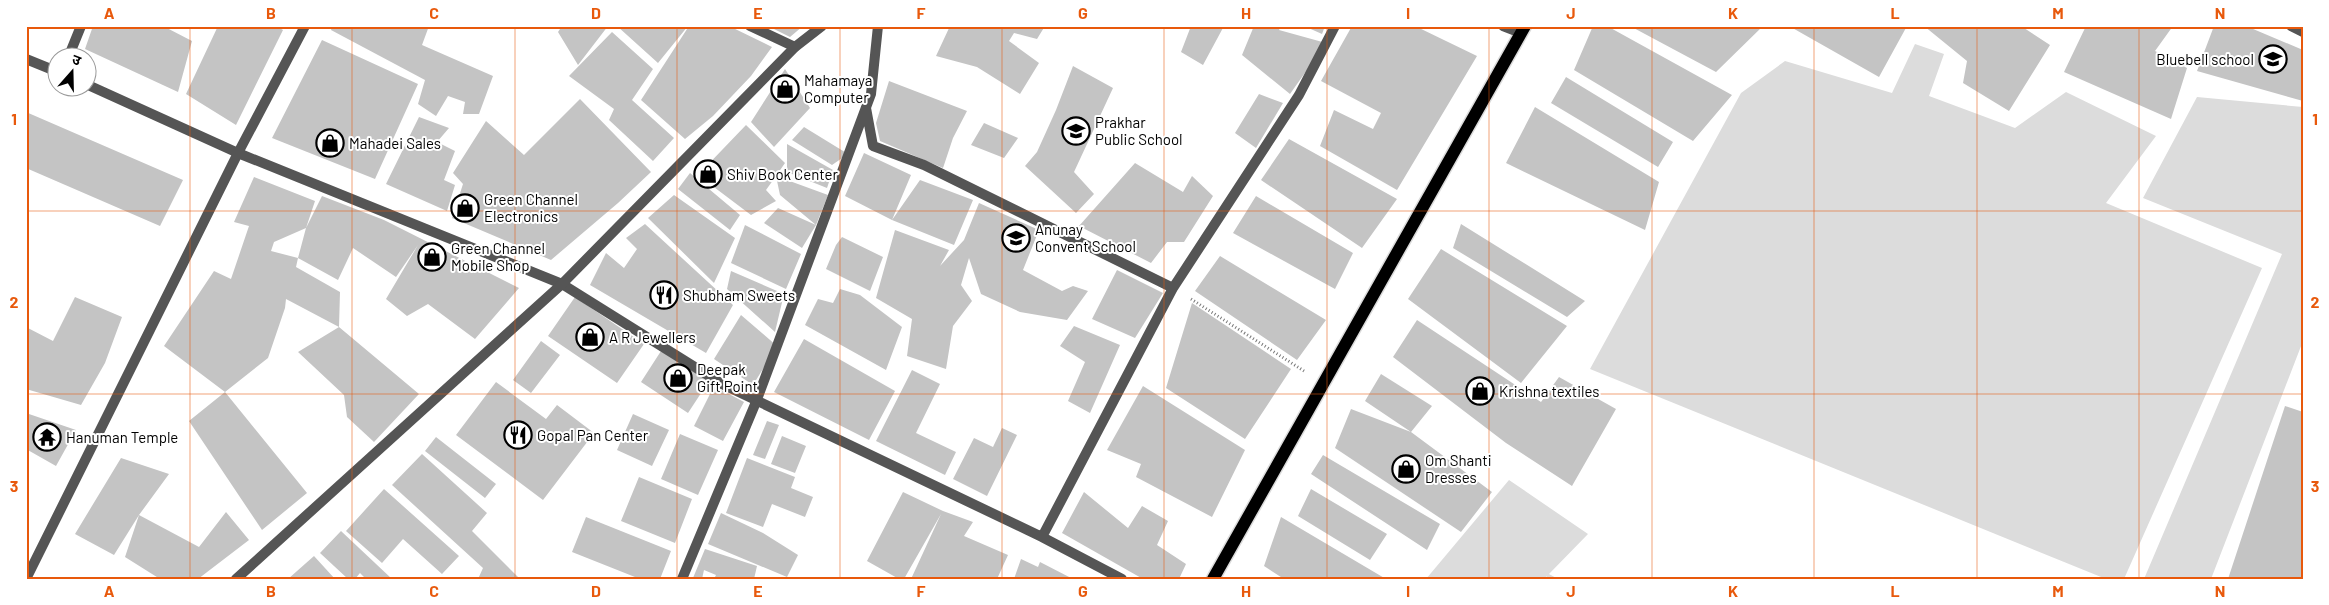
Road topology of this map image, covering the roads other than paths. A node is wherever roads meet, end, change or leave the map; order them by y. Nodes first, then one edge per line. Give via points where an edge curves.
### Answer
1 (81, 26) edge
2 (305, 26) edge
3 (750, 26) edge
4 (822, 26) edge
5 (878, 26) edge
6 (1335, 26) edge
7 (1502, 26) edge
8 (2291, 26) edge
9 (1523, 30) edge
10 (2303, 32) edge
11 (796, 47) junction
12 (72, 48) edge
13 (26, 59) edge
14 (48, 68) edge
15 (98, 90) edge
16 (866, 108) junction
17 (238, 153) junction
18 (562, 284) junction
19 (1174, 288) junction
20 (756, 402) junction
21 (1042, 537) junction
22 (26, 579) edge
23 (236, 579) edge
24 (682, 579) edge
25 (1122, 579) edge
26 (1212, 579) edge

1 - 12 street
2 - 17 street
3 - 11 street
4 - 11 street
5 - 16 street via 871,94
6 - 19 street via 1299,95
7 - 9 street
8 - 10 street
9 - 26 main road
11 - 18 street
13 - 14 street
15 - 17 street
16 - 19 street via 873,146 924,165
16 - 20 street
17 - 18 street
17 - 22 street
18 - 20 street
18 - 23 street
19 - 21 street
20 - 21 street
20 - 24 street
21 - 25 street

